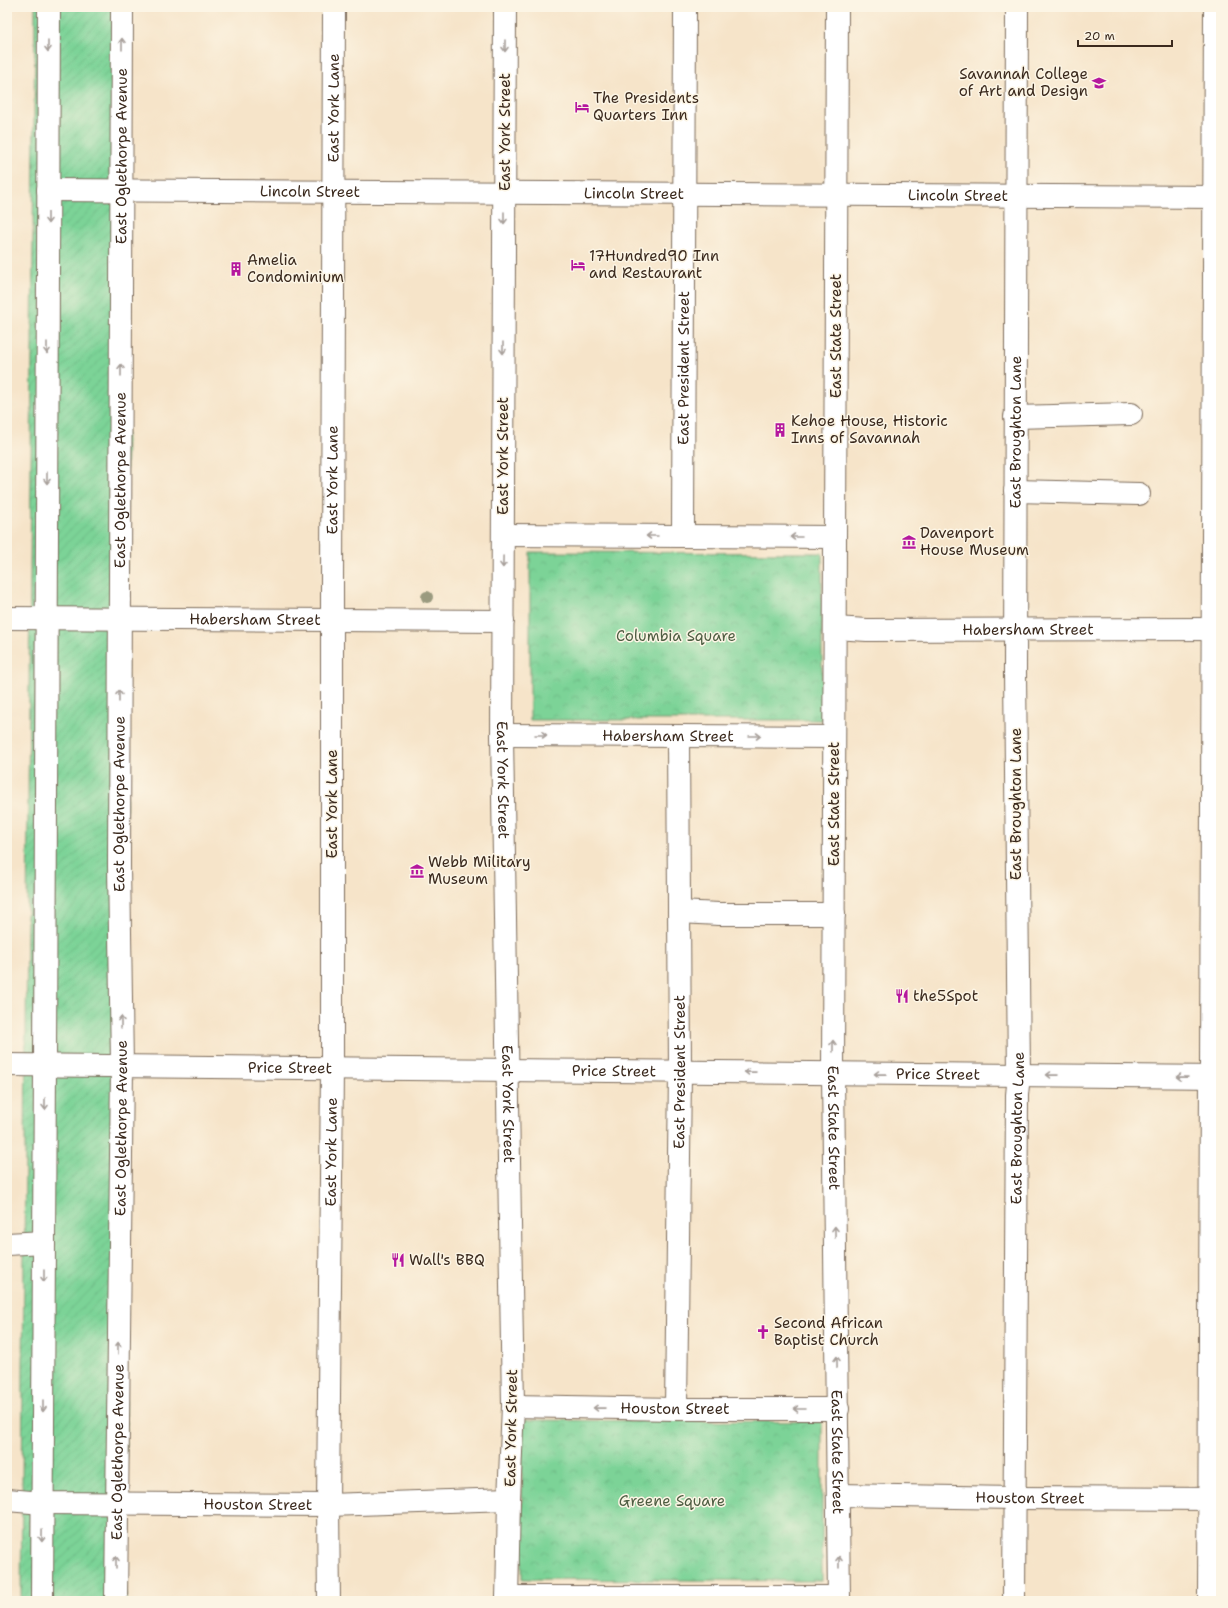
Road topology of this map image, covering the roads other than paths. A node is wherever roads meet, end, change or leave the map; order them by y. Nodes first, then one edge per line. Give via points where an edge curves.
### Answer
1 (48, 7) edge
2 (122, 7) edge
3 (334, 7) edge
4 (505, 7) edge
5 (685, 7) edge
6 (837, 7) edge
7 (1017, 7) edge
8 (1215, 7) edge
9 (121, 189) junction
10 (48, 190) junction
11 (333, 190) junction
12 (504, 192) junction
13 (685, 193) junction
14 (837, 194) junction
15 (1016, 195) junction
16 (1217, 196) edge
17 (1131, 414) dead end
18 (1015, 417) junction
19 (1015, 491) junction
20 (1139, 494) dead end
21 (503, 535) junction
22 (683, 536) junction
23 (835, 537) junction
24 (7, 618) edge
25 (46, 618) junction
26 (120, 619) junction
27 (332, 620) junction
28 (503, 621) junction
29 (835, 628) junction
30 (1217, 628) edge
31 (1016, 629) junction
32 (502, 735) junction
33 (678, 736) junction
34 (834, 737) junction
35 (679, 912) junction
36 (834, 914) junction
37 (7, 1065) edge
38 (45, 1065) junction
39 (122, 1066) junction
40 (332, 1068) junction
41 (508, 1070) junction
42 (680, 1072) junction
43 (833, 1073) junction
44 (1019, 1075) junction
45 (1216, 1077) edge
46 (44, 1242) junction
47 (7, 1244) edge
48 (513, 1406) junction
49 (676, 1409) junction
50 (838, 1409) junction
51 (839, 1495) junction
52 (1014, 1498) junction
53 (509, 1499) junction
54 (1215, 1499) edge
55 (7, 1500) edge
56 (43, 1503) junction
57 (116, 1503) junction
58 (328, 1505) junction
59 (507, 1599) edge
60 (675, 1599) edge
61 (839, 1599) edge
62 (42, 1601) edge
63 (116, 1601) edge
64 (329, 1601) edge
65 (1014, 1601) edge
66 (1209, 1601) edge

1 -> 10 street
9 -> 2 street, East Oglethorpe Avenue
3 - 11 street, East York Lane
4 -> 12 street, East York Street
5 - 13 street, East President Street
6 - 14 street, East State Street
7 - 15 street, East Broughton Lane
8 - 16 street
9 - 10 street, Lincoln Street
9 - 11 street, Lincoln Street
26 -> 9 street, East Oglethorpe Avenue
10 -> 25 street
11 - 12 street, Lincoln Street
11 - 27 street, East York Lane
12 - 13 street, Lincoln Street
12 -> 21 street, East York Street
13 - 14 street, Lincoln Street
13 - 22 street, East President Street
14 - 15 street, Lincoln Street
14 - 23 street, East State Street
15 - 16 street, Lincoln Street
15 - 18 street, East Broughton Lane
16 - 30 street
17 - 18 street
18 - 19 street, East Broughton Lane
19 - 20 street
19 - 31 street, East Broughton Lane
22 -> 21 street
21 -> 28 street, East York Street
23 -> 22 street
23 - 29 street, East State Street
24 - 25 street, Habersham Street
25 - 26 street, Habersham Street
25 - 38 street
26 - 27 street, Habersham Street
39 -> 26 street, East Oglethorpe Avenue via 119,866
27 - 28 street, Habersham Street
27 - 40 street, East York Lane
28 - 32 street, East York Street
29 - 31 street, Habersham Street
29 - 34 street, East State Street
30 - 31 street, Habersham Street
30 - 45 street
31 - 44 street, East Broughton Lane
32 -> 33 street, Habersham Street
32 - 41 street, East York Street
33 -> 34 street, Habersham Street
33 - 35 street, East President Street
34 - 36 street, East State Street
35 - 36 street
35 - 42 street, East President Street
43 -> 36 street, East State Street
37 - 38 street, Price Street
38 - 39 street, Price Street
38 -> 46 street
39 - 40 street, Price Street
57 -> 39 street, East Oglethorpe Avenue
40 - 41 street, Price Street
40 - 58 street, East York Lane
41 - 42 street, Price Street
41 - 48 street, East York Street
43 -> 42 street, Price Street
42 - 49 street, East President Street
44 -> 43 street, Price Street
50 -> 43 street, East State Street
45 -> 44 street, Price Street
44 - 52 street, East Broughton Lane
45 - 54 street
46 - 47 street
46 -> 56 street
49 -> 48 street, Houston Street
48 - 53 street, East York Street
50 -> 49 street, Houston Street
50 - 51 street, East State Street
51 - 52 street, Houston Street
61 -> 51 street, East State Street
52 - 54 street, Houston Street
52 - 65 street, East Broughton Lane
53 - 58 street, Houston Street
53 - 59 street, East York Street
54 - 66 street
55 - 56 street, Houston Street
56 - 57 street, Houston Street
56 -> 62 street
57 - 58 street, Houston Street
63 -> 57 street, East Oglethorpe Avenue
58 - 64 street, East York Lane
59 - 60 street
60 - 61 street

